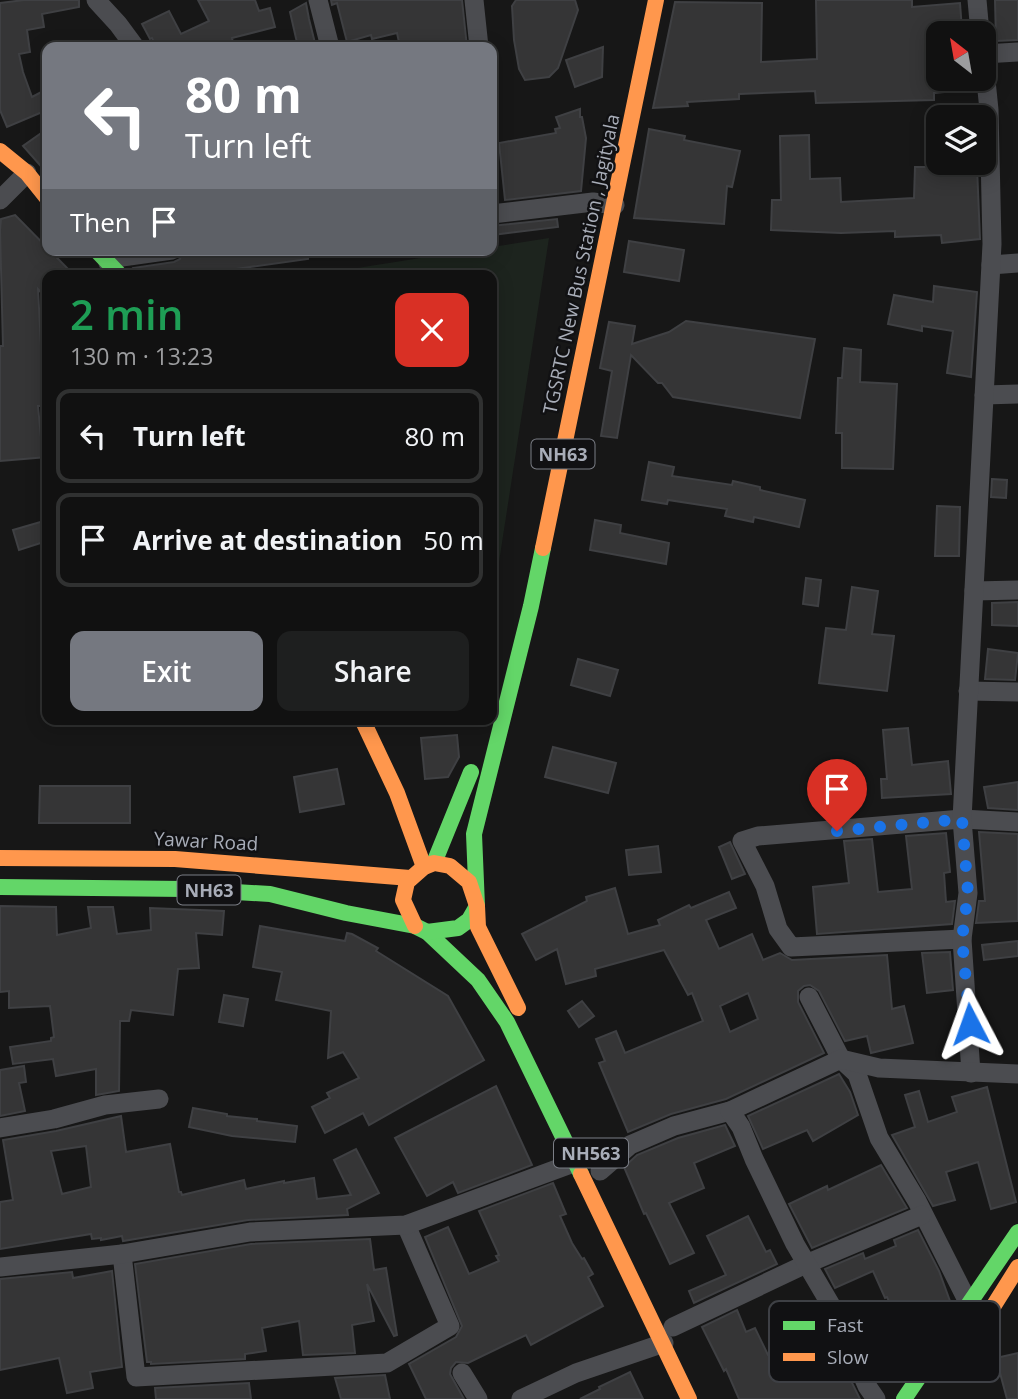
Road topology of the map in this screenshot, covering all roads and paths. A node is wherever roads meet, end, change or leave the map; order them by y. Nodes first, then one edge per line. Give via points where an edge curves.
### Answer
1 (96, 0) edge
2 (318, 0) edge
3 (474, 0) edge
4 (656, 0) edge
5 (977, 0) edge
6 (980, 21) edge
7 (131, 42) edge
8 (329, 42) edge
9 (478, 42) edge
10 (1018, 52) edge
11 (996, 53) edge
12 (987, 91) edge
13 (0, 151) edge
14 (27, 173) junction
15 (42, 192) edge
16 (0, 200) edge
17 (615, 205) junction
18 (497, 213) edge
19 (129, 256) edge
20 (108, 263) edge
21 (1018, 264) edge
22 (991, 265) junction
23 (1018, 394) edge
24 (984, 395) junction
25 (974, 590) junction
26 (1018, 590) edge
27 (968, 691) junction
28 (1018, 692) edge
29 (365, 725) edge
30 (477, 753) dead end
31 (962, 819) junction
32 (1018, 822) edge
33 (0, 858) edge
34 (429, 865) junction
35 (410, 878) junction
36 (0, 887) edge
37 (477, 906) junction
38 (421, 929) junction
39 (962, 939) junction
40 (809, 997) dead end
41 (528, 1028) dead end
42 (841, 1059) junction
43 (971, 1073) junction
44 (1018, 1074) edge
45 (159, 1099) dead end
46 (730, 1111) junction
47 (0, 1128) edge
48 (594, 1169) junction
49 (922, 1215) junction
50 (406, 1225) junction
51 (1018, 1232) edge
52 (121, 1254) junction
53 (806, 1264) junction
54 (1018, 1266) edge
55 (0, 1267) edge
56 (828, 1301) edge
57 (967, 1301) edge
58 (971, 1301) edge
59 (996, 1301) edge
60 (671, 1331) junction
61 (462, 1373) dead end
62 (865, 1382) edge
63 (916, 1382) edge
64 (478, 1399) edge
65 (521, 1399) edge
66 (689, 1399) edge
67 (876, 1399) edge
68 (904, 1399) edge

1 - 7 street
2 - 8 street
3 - 9 street
4 - 17 main road, TGSRTC New Bus Station , Jagityala / NH63
5 - 6 street
10 - 11 street
12 - 22 street
13 - 14 main road
14 - 15 main road
14 - 16 street
17 - 18 street via 593,202
17 - 37 main road, TGSRTC New Bus Station , Jagityala / NH63 via 531,606 474,834
19 - 20 street
21 - 22 street
22 - 24 street
23 - 24 street
24 - 25 street
25 - 26 street
25 - 27 street
27 - 28 street
27 - 31 street
29 - 34 main road
30 - 34 main road via 459,806
31 - 32 street
31 - 39 street via 968,893
31 - 39 street via 742,841 765,886 778,929 791,947
33 - 35 main road, Yawar Road / NH63 via 175,859
34 - 35 main road
34 - 37 main road via 450,866 462,874
35 - 38 main road, NH563 via 403,900
36 - 38 main road, NH63 via 270,894
37 - 38 main road, NH63 via 473,916 455,931
37 - 41 main road via 478,927
38 - 48 main road, NH563 via 478,980 496,1003
39 - 43 street
40 - 42 street
42 - 43 street via 878,1068
42 - 46 street
42 - 49 street via 857,1074 879,1138
43 - 44 street
45 - 47 street via 105,1105
46 - 48 street via 674,1126 630,1145
46 - 53 street
48 - 50 street
48 - 60 main road, NH563
49 - 53 street
49 - 57 street
50 - 52 street via 250,1232
50 - 52 street via 450,1326 387,1363 136,1377
51 - 58 main road
52 - 55 street
53 - 56 street
53 - 60 street
54 - 59 main road
60 - 65 street
60 - 66 main road, NH563
61 - 64 street
62 - 67 street
63 - 68 main road

